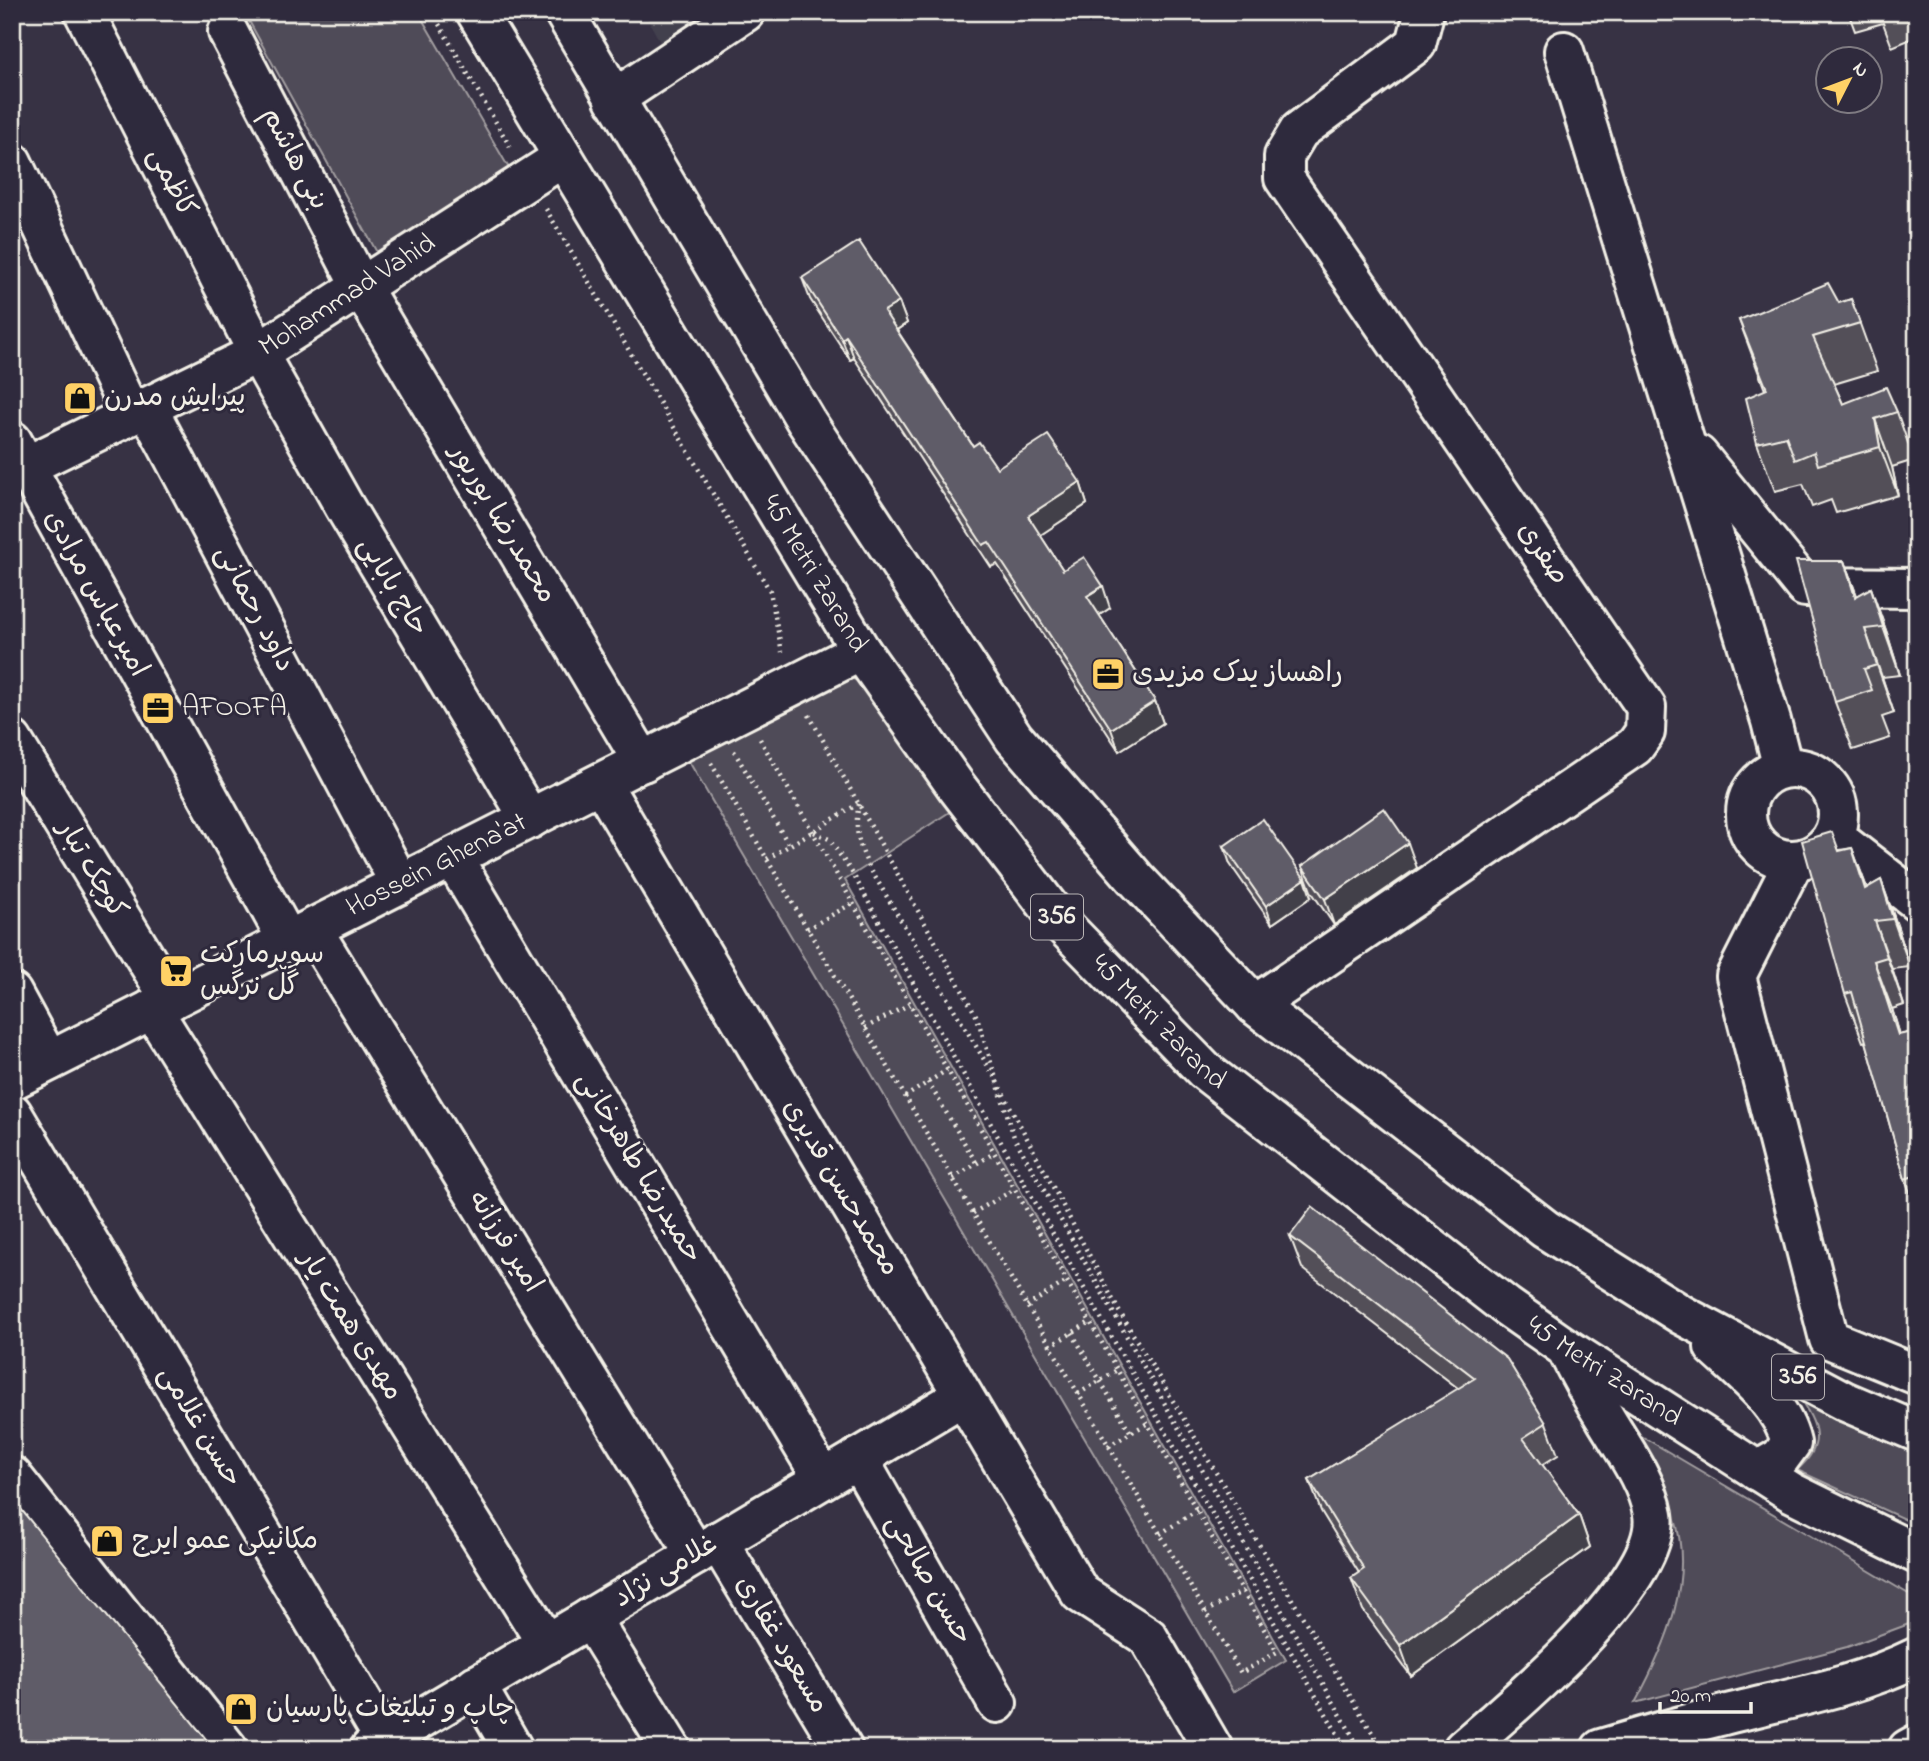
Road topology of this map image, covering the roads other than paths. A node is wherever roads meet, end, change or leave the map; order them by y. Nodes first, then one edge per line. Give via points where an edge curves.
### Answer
1 (84, 12) edge
2 (476, 12) edge
3 (564, 12) edge
4 (745, 12) edge
5 (1421, 12) edge
6 (228, 32) dead end
7 (1564, 51) dead end
8 (614, 99) junction
9 (562, 158) junction
10 (12, 162) edge
11 (361, 287) junction
12 (258, 353) junction
13 (139, 411) junction
14 (1686, 440) junction
15 (16, 461) edge
16 (1917, 588) edge
17 (861, 651) junction
18 (12, 740) edge
19 (643, 762) junction
20 (1783, 768) junction
21 (601, 783) junction
22 (530, 819) junction
23 (1833, 836) junction
24 (453, 858) junction
25 (1794, 861) junction
26 (400, 884) junction
27 (1917, 901) edge
28 (300, 935) junction
29 (12, 993) edge
30 (161, 1005) junction
31 (1255, 1005) junction
32 (49, 1061) junction
33 (12, 1080) edge
34 (12, 1113) edge
35 (1682, 1315) junction
36 (1566, 1349) junction
37 (1917, 1375) edge
38 (963, 1396) junction
39 (1917, 1433) edge
40 (858, 1458) junction
41 (1758, 1471) junction
42 (12, 1476) edge
43 (823, 1479) junction
44 (707, 1548) junction
45 (1917, 1554) edge
46 (590, 1618) junction
47 (547, 1644) junction
48 (1917, 1657) edge
49 (476, 1685) junction
50 (997, 1703) dead end
51 (377, 1744) edge
52 (1917, 1744) edge
53 (228, 1749) edge
54 (513, 1749) edge
55 (671, 1749) edge
56 (843, 1749) edge
57 (1213, 1749) edge
58 (1463, 1749) edge
59 (1601, 1749) edge
60 (1909, 1749) edge

1 - 12 main road, کاظمی
2 - 9 main road, 45 Metri Zarand / 356
3 - 8 main road, 356
4 - 8 main road
5 - 31 main road, صفری via 1416,44 1299,131 1284,156 1284,178 1646,707 1645,732 1635,746
6 - 11 main road, بنی هاشم
7 - 14 main road
8 - 31 main road, 356 via 806,421 1014,738 1135,878
9 - 11 main road, Mohammad Vahid
9 - 17 main road, 45 Metri Zarand / 356
10 - 13 main road, داود رحمانی
11 - 12 main road, Mohammad Vahid
11 - 19 main road, محمدرضا بوربور
12 - 13 main road, Mohammad Vahid
12 - 22 main road, حاج بابایی
13 - 15 main road, Mohammad Vahid
13 - 26 main road, داود رحمانی
14 - 16 main road via 1805,587
14 - 20 main road
15 - 28 main road, امیرعباس مرادی
17 - 19 main road, Hossein Ghena'at
17 - 36 main road, 45 Metri Zarand / 356 via 956,786 1062,923 1204,1070
18 - 30 main road, کوچک تبار
19 - 21 main road, Hossein Ghena'at
20 - 23 main road via 1811,772 1832,791 1838,821
20 - 25 main road via 1758,782 1750,793 1746,825 1763,851
21 - 22 main road, Hossein Ghena'at
21 - 38 main road, محمدحسن قدیری
22 - 24 main road, Hossein Ghena'at
23 - 25 main road via 1810,858
23 - 27 main road
24 - 26 main road, Hossein Ghena'at
24 - 43 main road, حمیدرضا طاهرخانی
25 - 37 main road via 1736,976 1829,1339
26 - 28 main road, Hossein Ghena'at
28 - 30 main road, Hossein Ghena'at
28 - 44 main road, امیر فرزانه
29 - 32 main road
30 - 32 main road, Hossein Ghena'at
30 - 47 main road, مهدی همت یار
31 - 35 main road, 356 via 1545,1229
32 - 33 main road, Hossein Ghena'at
34 - 51 main road, حسن غلامی
35 - 39 main road, 356 via 1844,1401
35 - 41 main road via 1763,1394 1787,1425 1791,1443 1780,1458
36 - 41 main road, 45 Metri Zarand / 356
36 - 58 main road via 1642,1483 1653,1516 1644,1557 1621,1595 1589,1633
38 - 40 main road, غلامی نژاد
38 - 57 main road, محمدحسن قدیری via 1080,1593 1148,1637
40 - 43 main road, غلامی نژاد
40 - 50 main road, حسن صالحی
41 - 45 main road, 45 Metri Zarand / 356
42 - 53 main road
43 - 44 main road, غلامی نژاد
44 - 46 main road, غلامی نژاد
44 - 56 main road, مسعود غفاری
46 - 47 main road, غلامی نژاد
46 - 55 main road
47 - 49 main road, غلامی نژاد
48 - 59 main road via 1885,1673 1811,1696
49 - 51 main road, غلامی نژاد
49 - 54 main road
52 - 60 main road

